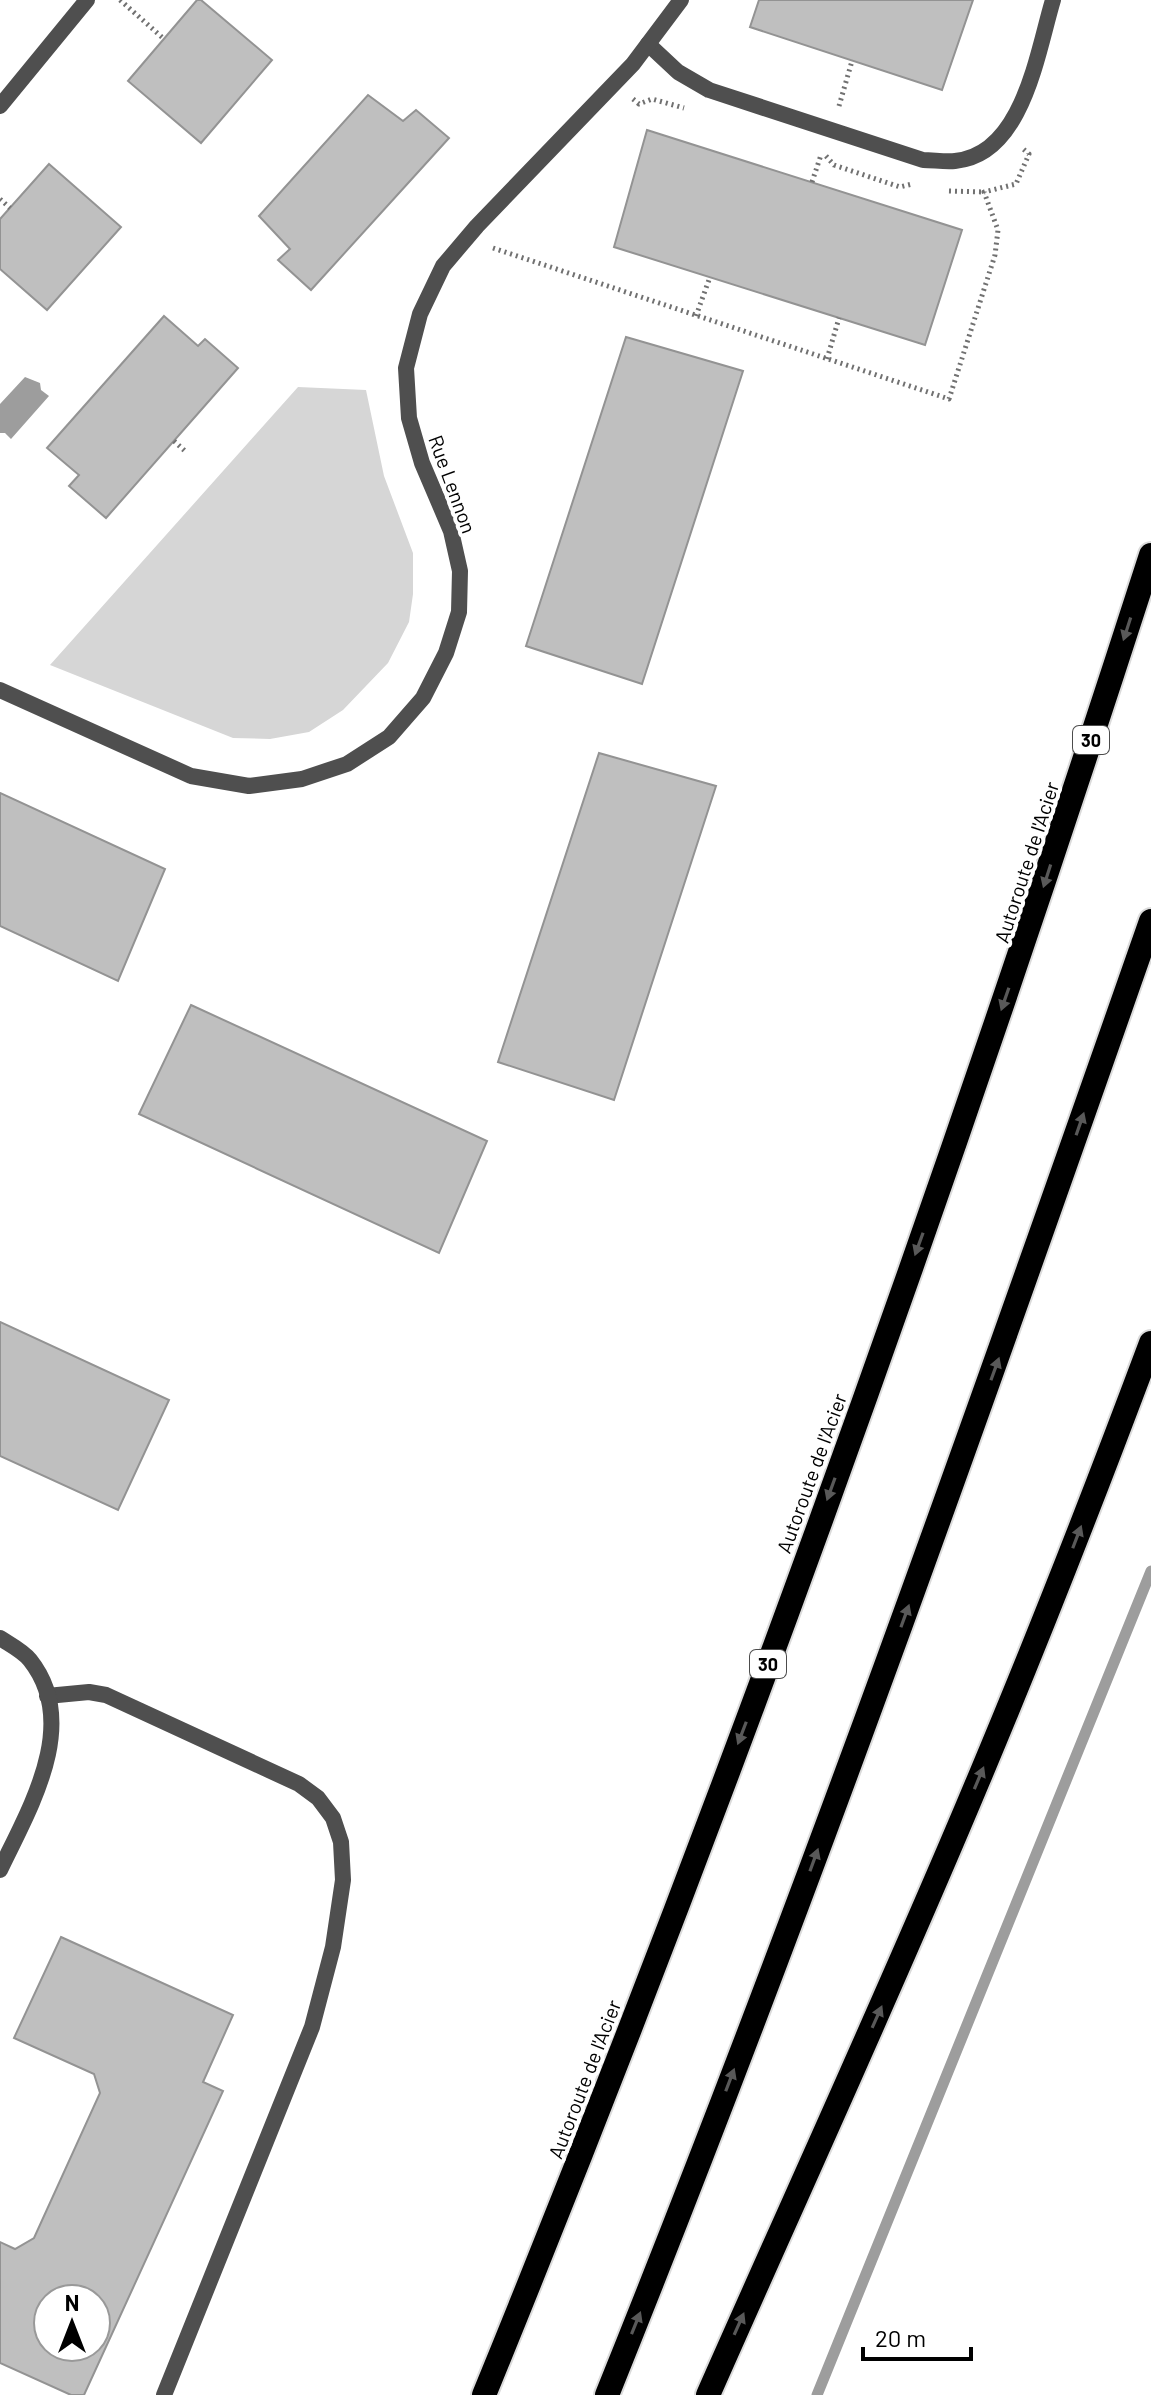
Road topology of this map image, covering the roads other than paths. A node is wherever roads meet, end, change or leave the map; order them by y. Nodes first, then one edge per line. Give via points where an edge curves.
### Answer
1 (87, 0) edge
2 (681, 0) edge
3 (1053, 0) edge
4 (648, 44) junction
5 (0, 106) edge
6 (1151, 555) edge
7 (0, 690) edge
8 (1151, 921) edge
9 (1151, 1343) edge
10 (0, 1638) edge
11 (47, 1696) junction
12 (0, 1870) edge
13 (164, 2395) edge
14 (484, 2395) edge
15 (607, 2395) edge
16 (708, 2395) edge

1 - 5 street
2 - 4 street, Rue Lennon
3 - 4 street via 1020,106 1004,135 981,153 956,161 923,160 709,90 678,72
4 - 7 street, Rue Lennon via 443,266 420,314 406,368 409,418 451,531 460,571 459,612 423,698 389,737 347,764 302,779 249,786 191,776
6 -> 14 highway, Autoroute de l'Acier / 30 via 1026,940 802,1569 694,1861
15 -> 8 highway via 931,1545
16 -> 9 highway via 978,1781
10 - 11 street via 29,1659
11 - 12 street via 46,1769
11 - 13 street via 106,1695 299,1784 333,1818 341,1842 343,1880 333,1947 312,2027

